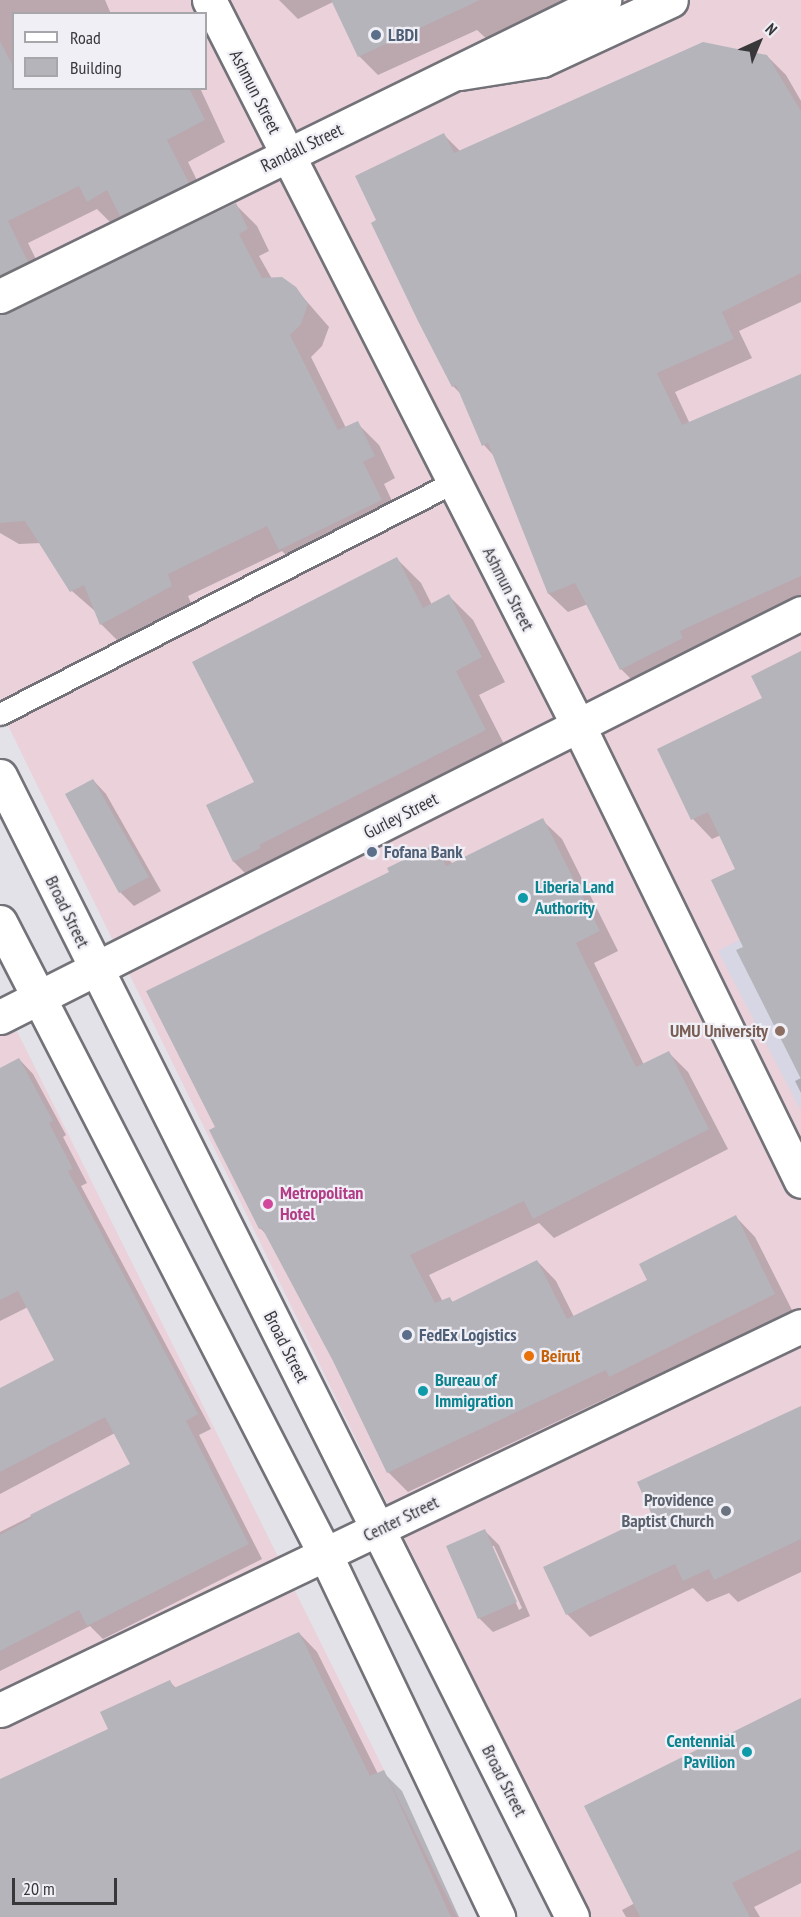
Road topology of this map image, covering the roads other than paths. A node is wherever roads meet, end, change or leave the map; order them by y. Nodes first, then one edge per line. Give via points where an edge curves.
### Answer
1 (209, 0) edge
2 (604, 0) edge
3 (671, 0) edge
4 (458, 73) junction
5 (287, 156) junction
6 (0, 296) edge
7 (454, 482) junction
8 (801, 613) edge
9 (0, 714) edge
10 (579, 727) junction
11 (0, 776) edge
12 (0, 922) edge
13 (96, 970) junction
14 (38, 998) junction
15 (0, 1017) edge
16 (801, 1181) edge
17 (801, 1326) edge
18 (378, 1529) junction
19 (326, 1556) junction
20 (0, 1710) edge
21 (498, 1917) edge
22 (572, 1917) edge

1 - 5 street, Ashmun Street
2 - 4 street, Randall Street
3 - 4 street via 542,60
4 - 5 street, Randall Street
5 - 6 street, Randall Street
5 - 7 street, Ashmun Street
7 - 9 lane
7 - 10 street, Ashmun Street
8 - 10 street, Gurley Street
10 - 13 street, Gurley Street
10 - 16 street, Ashmun Street
11 - 13 street, Broad Street
12 - 14 street
13 - 14 street, Gurley Street
13 - 18 street, Broad Street
14 - 15 street, Gurley Street
14 - 19 street
17 - 18 street, Center Street
18 - 19 street, Center Street
18 - 22 street, Broad Street
19 - 20 street, Center Street
19 - 21 street

